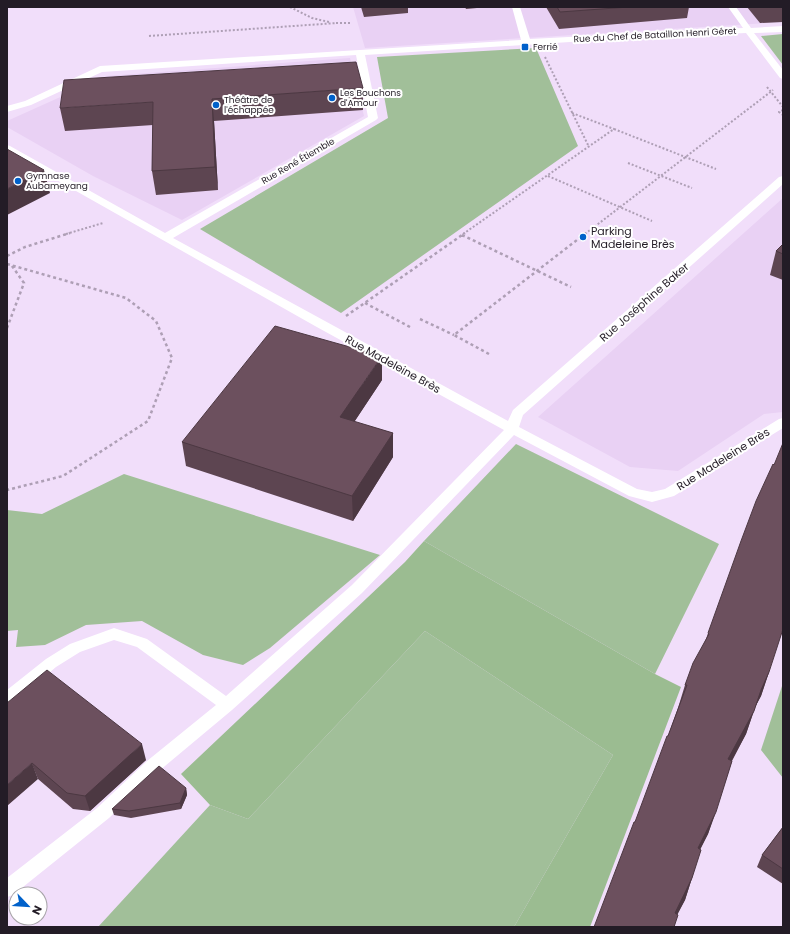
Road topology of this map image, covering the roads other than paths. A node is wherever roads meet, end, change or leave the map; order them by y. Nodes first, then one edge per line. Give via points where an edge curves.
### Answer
1 (516, 7) edge
2 (732, 7) edge
3 (783, 29) edge
4 (748, 31) junction
5 (526, 42) junction
6 (360, 52) junction
7 (783, 76) edge
8 (7, 109) edge
9 (7, 148) edge
10 (783, 179) edge
11 (165, 238) junction
12 (783, 422) edge
13 (512, 429) junction
14 (7, 699) edge
15 (227, 705) junction
16 (7, 889) edge

1 - 5 lane
2 - 4 lane
3 - 4 lane, Rue du Chef de Bataillon Henri Géret
4 - 5 lane, Rue du Chef de Bataillon Henri Géret
4 - 7 lane
5 - 6 lane, Rue du Chef de Bataillon Henri Géret
6 - 8 lane, Rue du Chef de Bataillon Henri Géret via 100,69 28,103
6 - 11 lane, Rue René Étiemble via 373,118
9 - 11 lane, Rue Madeleine Brès
10 - 13 lane, Rue Joséphine Baker via 517,413
11 - 13 lane, Rue Madeleine Brès
12 - 13 lane, Rue Madeleine Brès via 689,482 668,493 652,497 634,493
13 - 15 lane via 357,589
14 - 15 lane via 51,663 75,648 114,634 142,643
15 - 16 lane via 153,766 102,813

